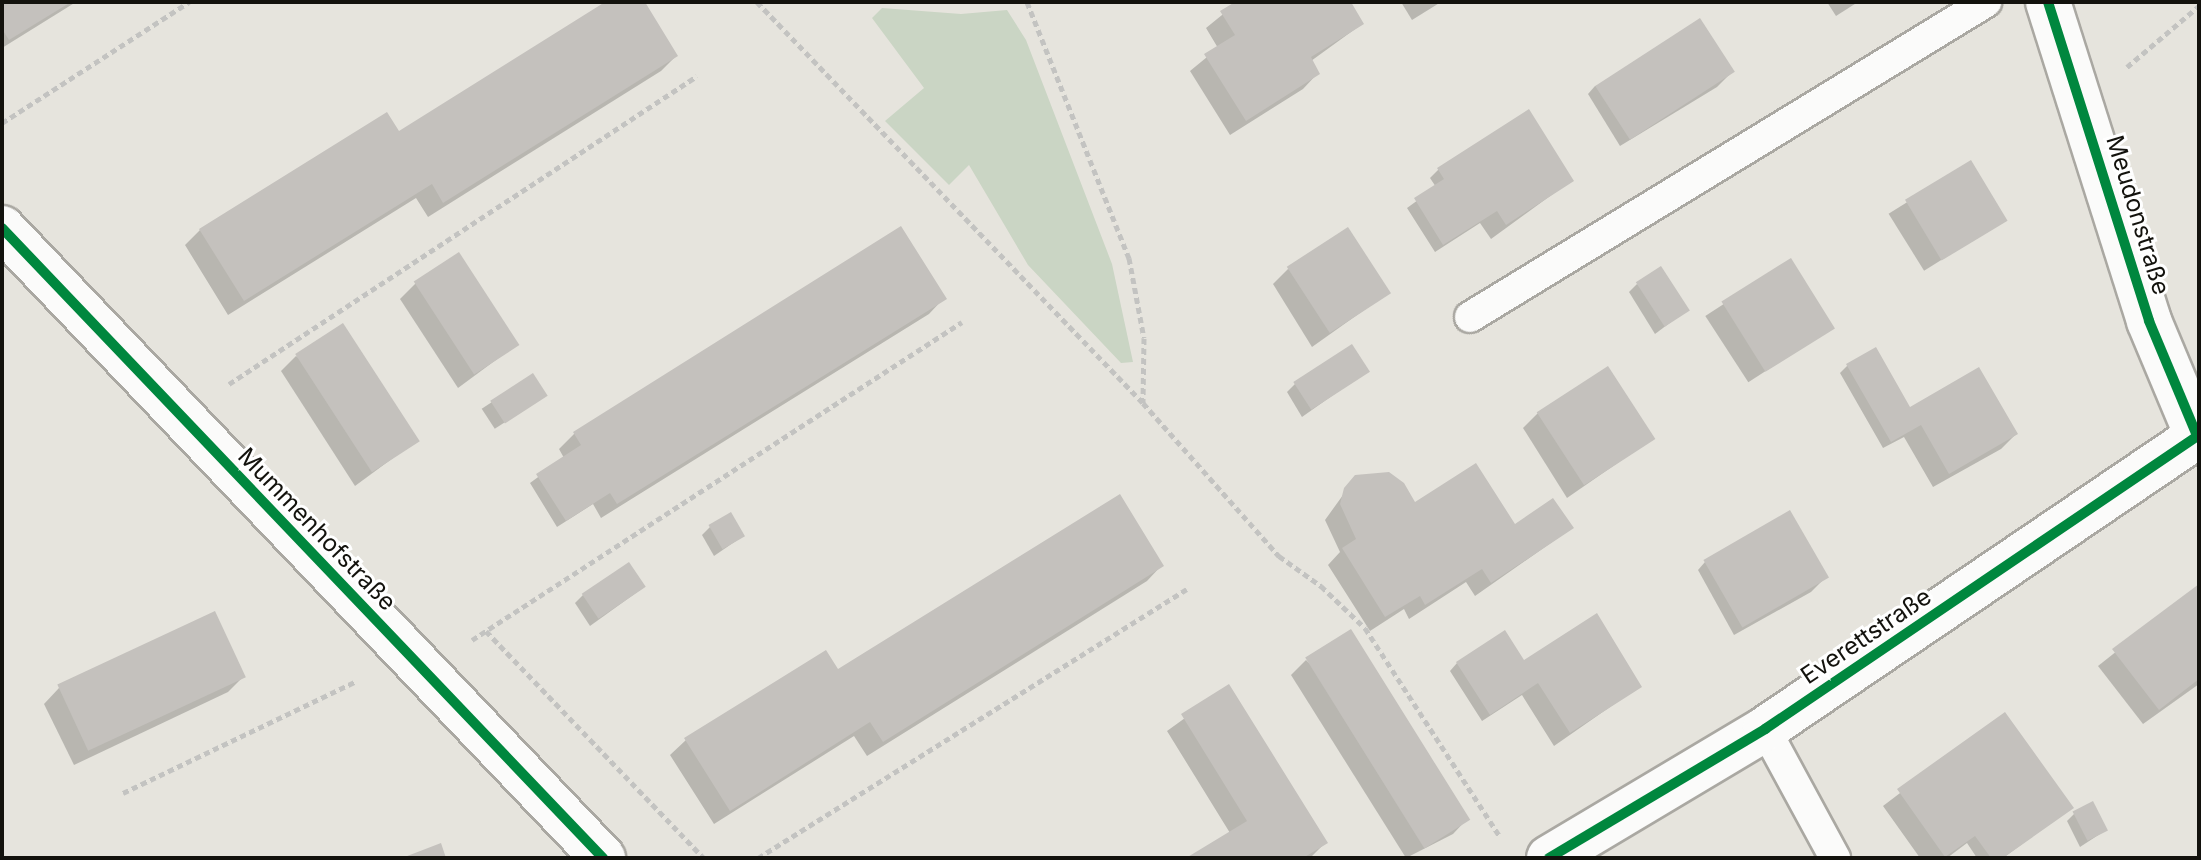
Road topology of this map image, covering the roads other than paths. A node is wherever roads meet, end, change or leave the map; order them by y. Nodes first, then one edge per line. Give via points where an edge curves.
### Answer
1 (1986, 2) edge
2 (2048, 2) edge
3 (2, 228) edge
4 (1470, 317) dead end
5 (2198, 436) edge
6 (1765, 729) junction
7 (603, 858) edge
8 (1549, 858) edge
9 (1835, 858) edge

1 - 4 lane
2 - 5 street, Meudonstraße via 2149,321
3 - 7 street, Mummenhofstraße
5 - 6 street, Everettstraße
6 - 8 street, Everettstraße
6 - 9 lane

